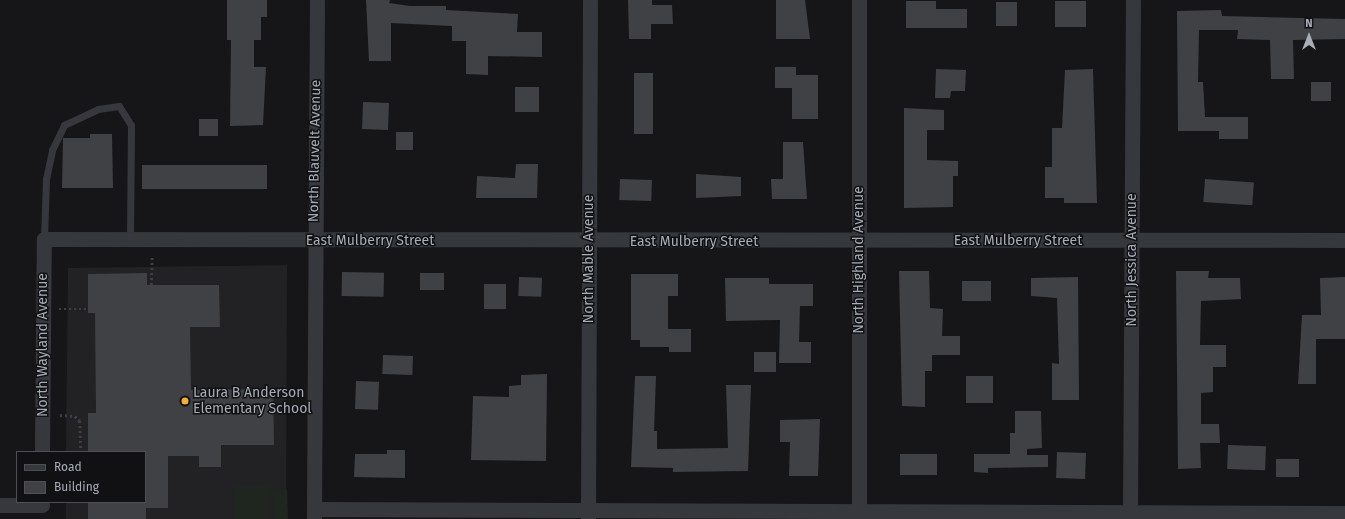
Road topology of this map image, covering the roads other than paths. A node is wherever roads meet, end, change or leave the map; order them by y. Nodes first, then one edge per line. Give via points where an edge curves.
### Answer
1 (317, 0) edge
2 (590, 0) edge
3 (859, 0) edge
4 (1133, 0) edge
5 (44, 239) junction
6 (130, 240) junction
7 (1133, 240) junction
8 (1345, 240) edge
9 (314, 241) junction
10 (588, 242) junction
11 (861, 242) junction
12 (42, 451) edge
13 (0, 505) edge
14 (42, 509) edge
15 (1345, 513) edge
16 (314, 514) edge
17 (588, 515) edge
18 (858, 515) edge
19 (1130, 516) edge

1 - 9 street, North Blauvelt Avenue
2 - 10 street, North Mable Avenue
3 - 11 street, North Highland Avenue
4 - 7 street, North Jessica Avenue
5 - 6 street, East Mulberry Street
5 - 6 lane via 46,179 52,150 64,125 98,109 119,106 131,126
5 - 12 street, North Wayland Avenue
6 - 9 street, East Mulberry Street
7 - 8 street, East Mulberry Street
7 - 11 street, East Mulberry Street
7 - 19 street, North Jessica Avenue
9 - 10 street, East Mulberry Street
9 - 16 street, North Blauvelt Avenue
10 - 11 street, East Mulberry Street
10 - 17 street, North Mable Avenue
11 - 18 street, North Highland Avenue
13 - 14 street
15 - 19 street
16 - 17 street
17 - 18 street
18 - 19 street

